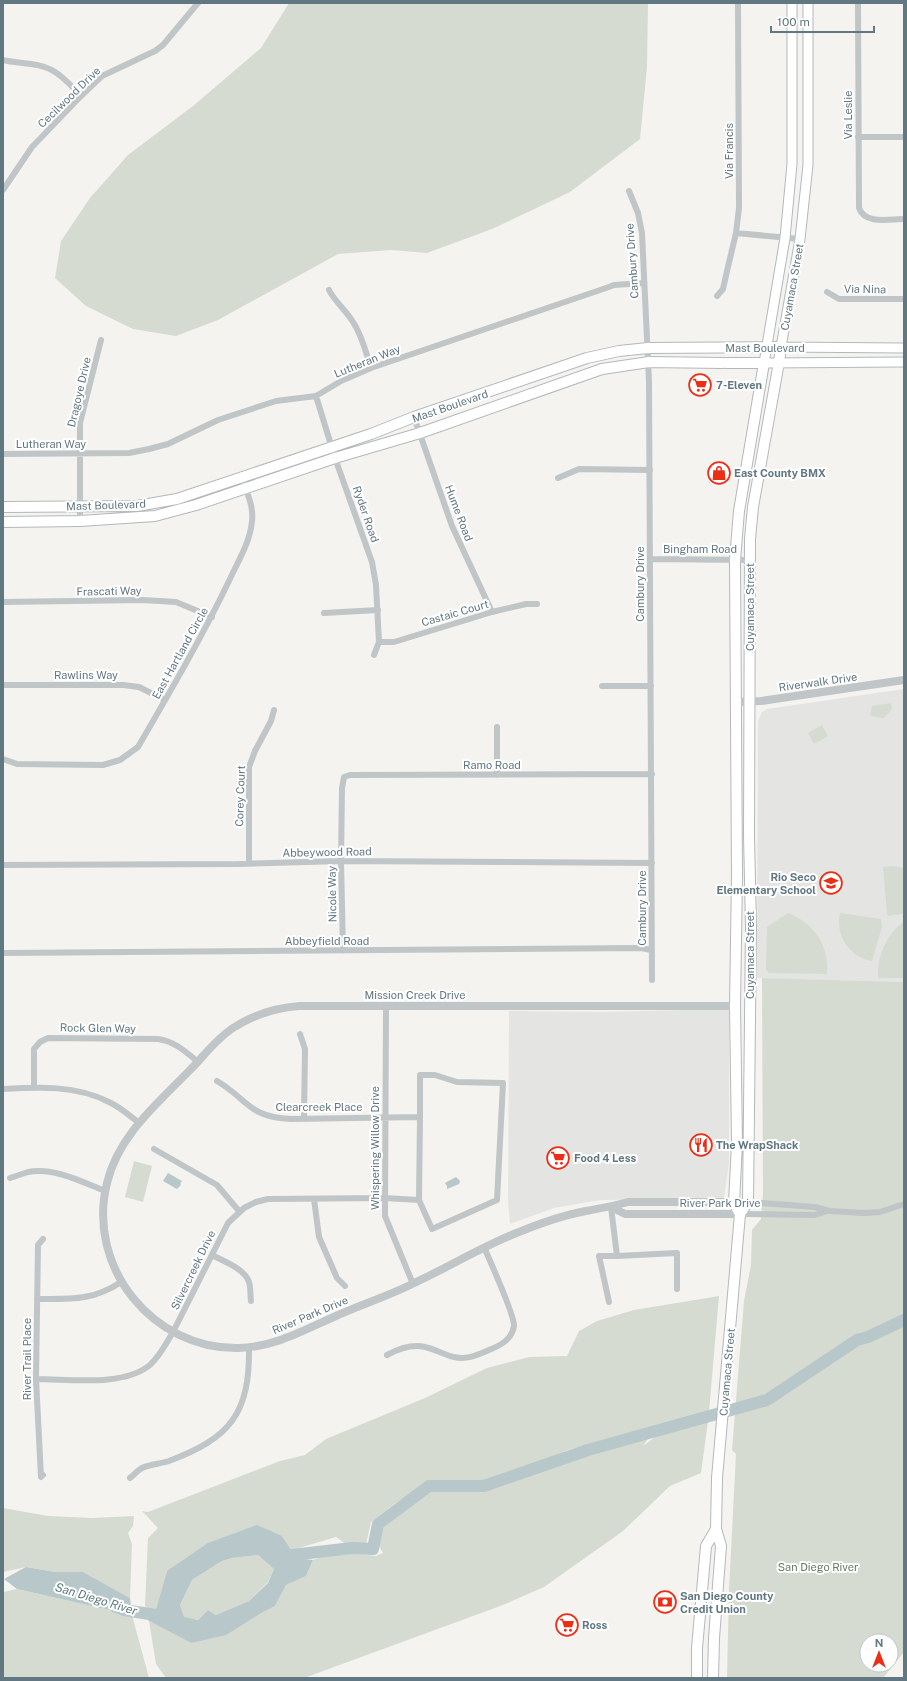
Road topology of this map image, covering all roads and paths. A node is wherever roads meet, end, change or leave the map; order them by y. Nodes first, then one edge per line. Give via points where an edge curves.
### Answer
1 (198, 3) edge
2 (738, 3) edge
3 (792, 3) edge
4 (808, 3) edge
5 (858, 3) edge
6 (3, 60) edge
7 (81, 96) junction
8 (858, 137) junction
9 (904, 137) edge
10 (3, 190) edge
11 (629, 191) dead end
12 (904, 219) edge
13 (736, 233) junction
14 (785, 238) junction
15 (800, 239) junction
16 (644, 283) junction
17 (329, 290) dead end
18 (826, 292) dead end
19 (717, 296) dead end
20 (904, 299) edge
21 (101, 340) dead end
22 (781, 347) junction
23 (648, 348) junction
24 (766, 348) junction
25 (904, 348) edge
26 (649, 362) junction
27 (780, 362) junction
28 (904, 362) edge
29 (764, 363) junction
30 (371, 368) junction
31 (316, 396) junction
32 (414, 417) junction
33 (420, 433) junction
34 (332, 448) junction
35 (3, 454) edge
36 (80, 454) junction
37 (335, 458) junction
38 (650, 470) junction
39 (242, 477) junction
40 (558, 478) dead end
41 (246, 489) junction
42 (79, 506) junction
43 (3, 507) edge
44 (80, 521) junction
45 (3, 522) edge
46 (650, 559) junction
47 (735, 560) junction
48 (749, 560) junction
49 (3, 602) edge
50 (537, 604) dead end
51 (378, 610) junction
52 (492, 612) junction
53 (324, 613) dead end
54 (212, 617) junction
55 (379, 642) junction
56 (374, 655) dead end
57 (904, 680) edge
58 (3, 685) edge
59 (602, 686) dead end
60 (651, 686) junction
61 (165, 700) junction
62 (735, 702) junction
63 (749, 702) junction
64 (274, 710) dead end
65 (497, 727) dead end
66 (3, 759) edge
67 (652, 774) junction
68 (497, 775) junction
69 (342, 788) joint
70 (341, 861) junction
71 (249, 863) junction
72 (652, 863) junction
73 (3, 865) edge
74 (736, 912) junction
75 (750, 912) junction
76 (651, 950) junction
77 (343, 951) junction
78 (3, 953) edge
79 (652, 980) dead end
80 (386, 1006) junction
81 (735, 1006) junction
82 (300, 1034) dead end
83 (198, 1062) junction
84 (217, 1081) dead end
85 (34, 1088) junction
86 (3, 1089) edge
87 (420, 1117) junction
88 (304, 1118) junction
89 (385, 1118) junction
90 (139, 1123) junction
91 (154, 1149) dead end
92 (10, 1178) dead end
93 (105, 1191) junction
94 (314, 1198) junction
95 (384, 1198) junction
96 (420, 1200) junction
97 (734, 1202) junction
98 (748, 1202) junction
99 (904, 1204) edge
100 (611, 1207) junction
101 (239, 1211) junction
102 (829, 1211) junction
103 (740, 1214) junction
104 (43, 1240) dead end
105 (484, 1247) junction
106 (212, 1255) junction
107 (617, 1256) junction
108 (121, 1282) junction
109 (413, 1284) junction
110 (345, 1286) dead end
111 (677, 1289) dead end
112 (37, 1299) junction
113 (251, 1301) dead end
114 (609, 1302) dead end
115 (173, 1332) junction
116 (249, 1347) junction
117 (387, 1355) dead end
118 (36, 1379) junction
119 (43, 1475) dead end
120 (130, 1478) dead end
121 (716, 1529) junction
122 (697, 1678) edge
123 (713, 1678) edge

1 - 7 street, Cecilwood Drive via 155,51 102,76
2 - 13 street, Via Francis via 739,208
3 - 14 main road, Cuyamaca Street via 792,164
4 - 15 main road, Cuyamaca Street via 808,165
5 - 8 street, Via Leslie
6 - 7 street via 50,69
7 - 10 street, Cecilwood Drive via 32,147
8 - 9 street
8 - 12 street, Via Leslie via 859,208 864,216 872,220
11 - 16 street, Cambury Drive via 638,213 642,233
13 - 14 street
13 - 19 street, Via Francis via 722,289
14 - 15 street
14 - 24 main road, Cuyamaca Street
15 - 22 main road, Cuyamaca Street
16 - 23 street, Cambury Drive
16 - 30 street, Lutheran Way via 614,285
17 - 30 street via 359,333
18 - 20 street, Via Nina via 840,299
21 - 36 street, Dragoye Drive via 80,423
22 - 24 main road, Mast Boulevard
22 - 25 main road, Mast Boulevard
22 - 27 main road, Cuyamaca Street
23 - 24 main road, Mast Boulevard
23 - 26 street, Cambury Drive
23 - 32 main road, Mast Boulevard via 587,358
24 - 29 main road, Cuyamaca Street
26 - 29 main road, Mast Boulevard
26 - 33 main road, Mast Boulevard via 602,369
26 - 38 street, Cambury Drive
27 - 28 main road, Mast Boulevard
27 - 29 main road, Mast Boulevard
27 - 48 main road, Cuyamaca Street via 754,507
29 - 47 main road, Cuyamaca Street via 739,511
30 - 31 street, Lutheran Way via 341,381
31 - 34 street, Ryder Road
31 - 36 street, Lutheran Way via 276,401 218,420 168,444 149,449 129,453
32 - 33 street, Hume Road
32 - 34 main road, Mast Boulevard
33 - 37 main road, Mast Boulevard
33 - 52 street, Hume Road via 452,526
34 - 37 street, Ryder Road
34 - 39 main road, Mast Boulevard
35 - 36 street, Lutheran Way
36 - 42 street, Dragoye Drive
37 - 41 main road, Mast Boulevard
37 - 51 street, Ryder Road via 372,562
38 - 40 street via 579,469
38 - 46 street, Cambury Drive
39 - 41 street, East Hartland Circle
39 - 42 main road, Mast Boulevard via 177,500 137,506
41 - 44 main road, Mast Boulevard via 156,516
41 - 54 street, East Hartland Circle via 252,513 248,541
42 - 43 main road, Mast Boulevard
42 - 44 street, Dragoye Drive
44 - 45 main road, Mast Boulevard
46 - 47 street, Bingham Road
46 - 60 street, Cambury Drive
47 - 48 street, Bingham Road
47 - 62 main road, Cuyamaca Street
48 - 63 main road, Cuyamaca Street
49 - 54 street, Frascati Way via 176,602
50 - 52 street, Castaic Court
51 - 53 street
51 - 55 street, Ryder Road
52 - 55 street, Castaic Court via 394,642
54 - 61 street, East Hartland Circle
55 - 56 street
57 - 63 street, Riverwalk Drive
58 - 61 street, Rawlins Way via 123,685 139,687
59 - 60 street
60 - 67 street, Cambury Drive
61 - 66 street, East Hartland Circle via 138,747 120,760 103,765 48,765 17,764
62 - 63 street, Riverwalk Drive
62 - 74 main road, Cuyamaca Street
63 - 75 main road, Cuyamaca Street
64 - 71 street, Corey Court via 249,767
65 - 68 street
67 - 68 street, Ramo Road
67 - 72 street, Cambury Drive
68 - 69 street, Ramo Road via 350,775 344,777
69 - 70 street, Nicole Way
70 - 71 street, Abbeywood Road
70 - 72 street, Abbeywood Road
70 - 77 street, Nicole Way
71 - 73 street, Abbeywood Road
72 - 76 street, Cambury Drive
74 - 75 main road
74 - 81 main road, Cuyamaca Street
75 - 98 main road, Cuyamaca Street
76 - 77 street, Abbeyfield Road via 641,948
76 - 79 street, Cambury Drive
77 - 78 street, Abbeyfield Road
80 - 81 street, Mission Creek Drive
80 - 83 street, Mission Creek Drive via 299,1006 266,1012 229,1031
80 - 89 street, Whispering Willow Drive
81 - 97 main road, Cuyamaca Street via 737,1143
82 - 88 street via 305,1049
83 - 85 street, Rock Glen Way via 177,1045 165,1040 48,1038 34,1049
83 - 90 street, Mission Creek Drive
84 - 88 street, Clearcreek Place via 252,1110 264,1116
85 - 86 street
85 - 90 street via 64,1089 92,1095 117,1107
87 - 89 street, Clearcreek Place
87 - 96 street
87 - 96 street via 420,1075 435,1075 457,1082 503,1083 497,1200 432,1229
88 - 89 street, Clearcreek Place
89 - 95 street, Whispering Willow Drive
90 - 93 street, River Park Drive via 124,1142 112,1167
91 - 101 street via 217,1185
92 - 93 street via 29,1172 54,1173
93 - 108 street, River Park Drive via 103,1220 106,1240
94 - 95 street, Silvercreek Drive
94 - 101 street, Silvercreek Drive via 262,1200
94 - 110 street via 319,1237 337,1278
95 - 96 street, Silvercreek Drive
95 - 109 street, Whispering Willow Drive via 385,1216
97 - 98 street, River Park Drive
97 - 100 street, River Park Drive via 628,1202
97 - 103 main road, Cuyamaca Street
98 - 102 street, River Park Drive via 815,1207
98 - 103 main road, Cuyamaca Street
99 - 102 street, River Park Drive via 875,1213
100 - 103 street, River Park Drive via 625,1214
100 - 105 street, River Park Drive via 562,1217
100 - 107 street
101 - 106 street, Silvercreek Drive via 228,1222
102 - 103 street, River Park Drive via 815,1215
103 - 121 main road, Cuyamaca Street via 717,1478
104 - 112 street, River Trail Place via 38,1245
105 - 109 street, River Park Drive
105 - 117 street via 514,1326 507,1340 470,1358 453,1357 424,1347 406,1348
106 - 113 street via 246,1277
106 - 115 street, Silvercreek Drive
107 - 111 street via 676,1253
107 - 114 street via 599,1256
108 - 112 street via 107,1290 79,1299
108 - 115 street, River Park Drive via 140,1307 155,1321
109 - 116 street, River Park Drive via 290,1337 270,1344
112 - 118 street, River Trail Place
115 - 116 street, River Park Drive via 206,1345
115 - 118 street, Silvercreek Drive via 159,1355 150,1364 126,1377 112,1380
116 - 120 street via 246,1392 242,1405 230,1424 206,1443 168,1462 142,1468
118 - 119 street, River Trail Place via 41,1477
121 - 122 main road, Cuyamaca Street via 706,1546 697,1648
121 - 123 main road, Cuyamaca Street via 721,1546

